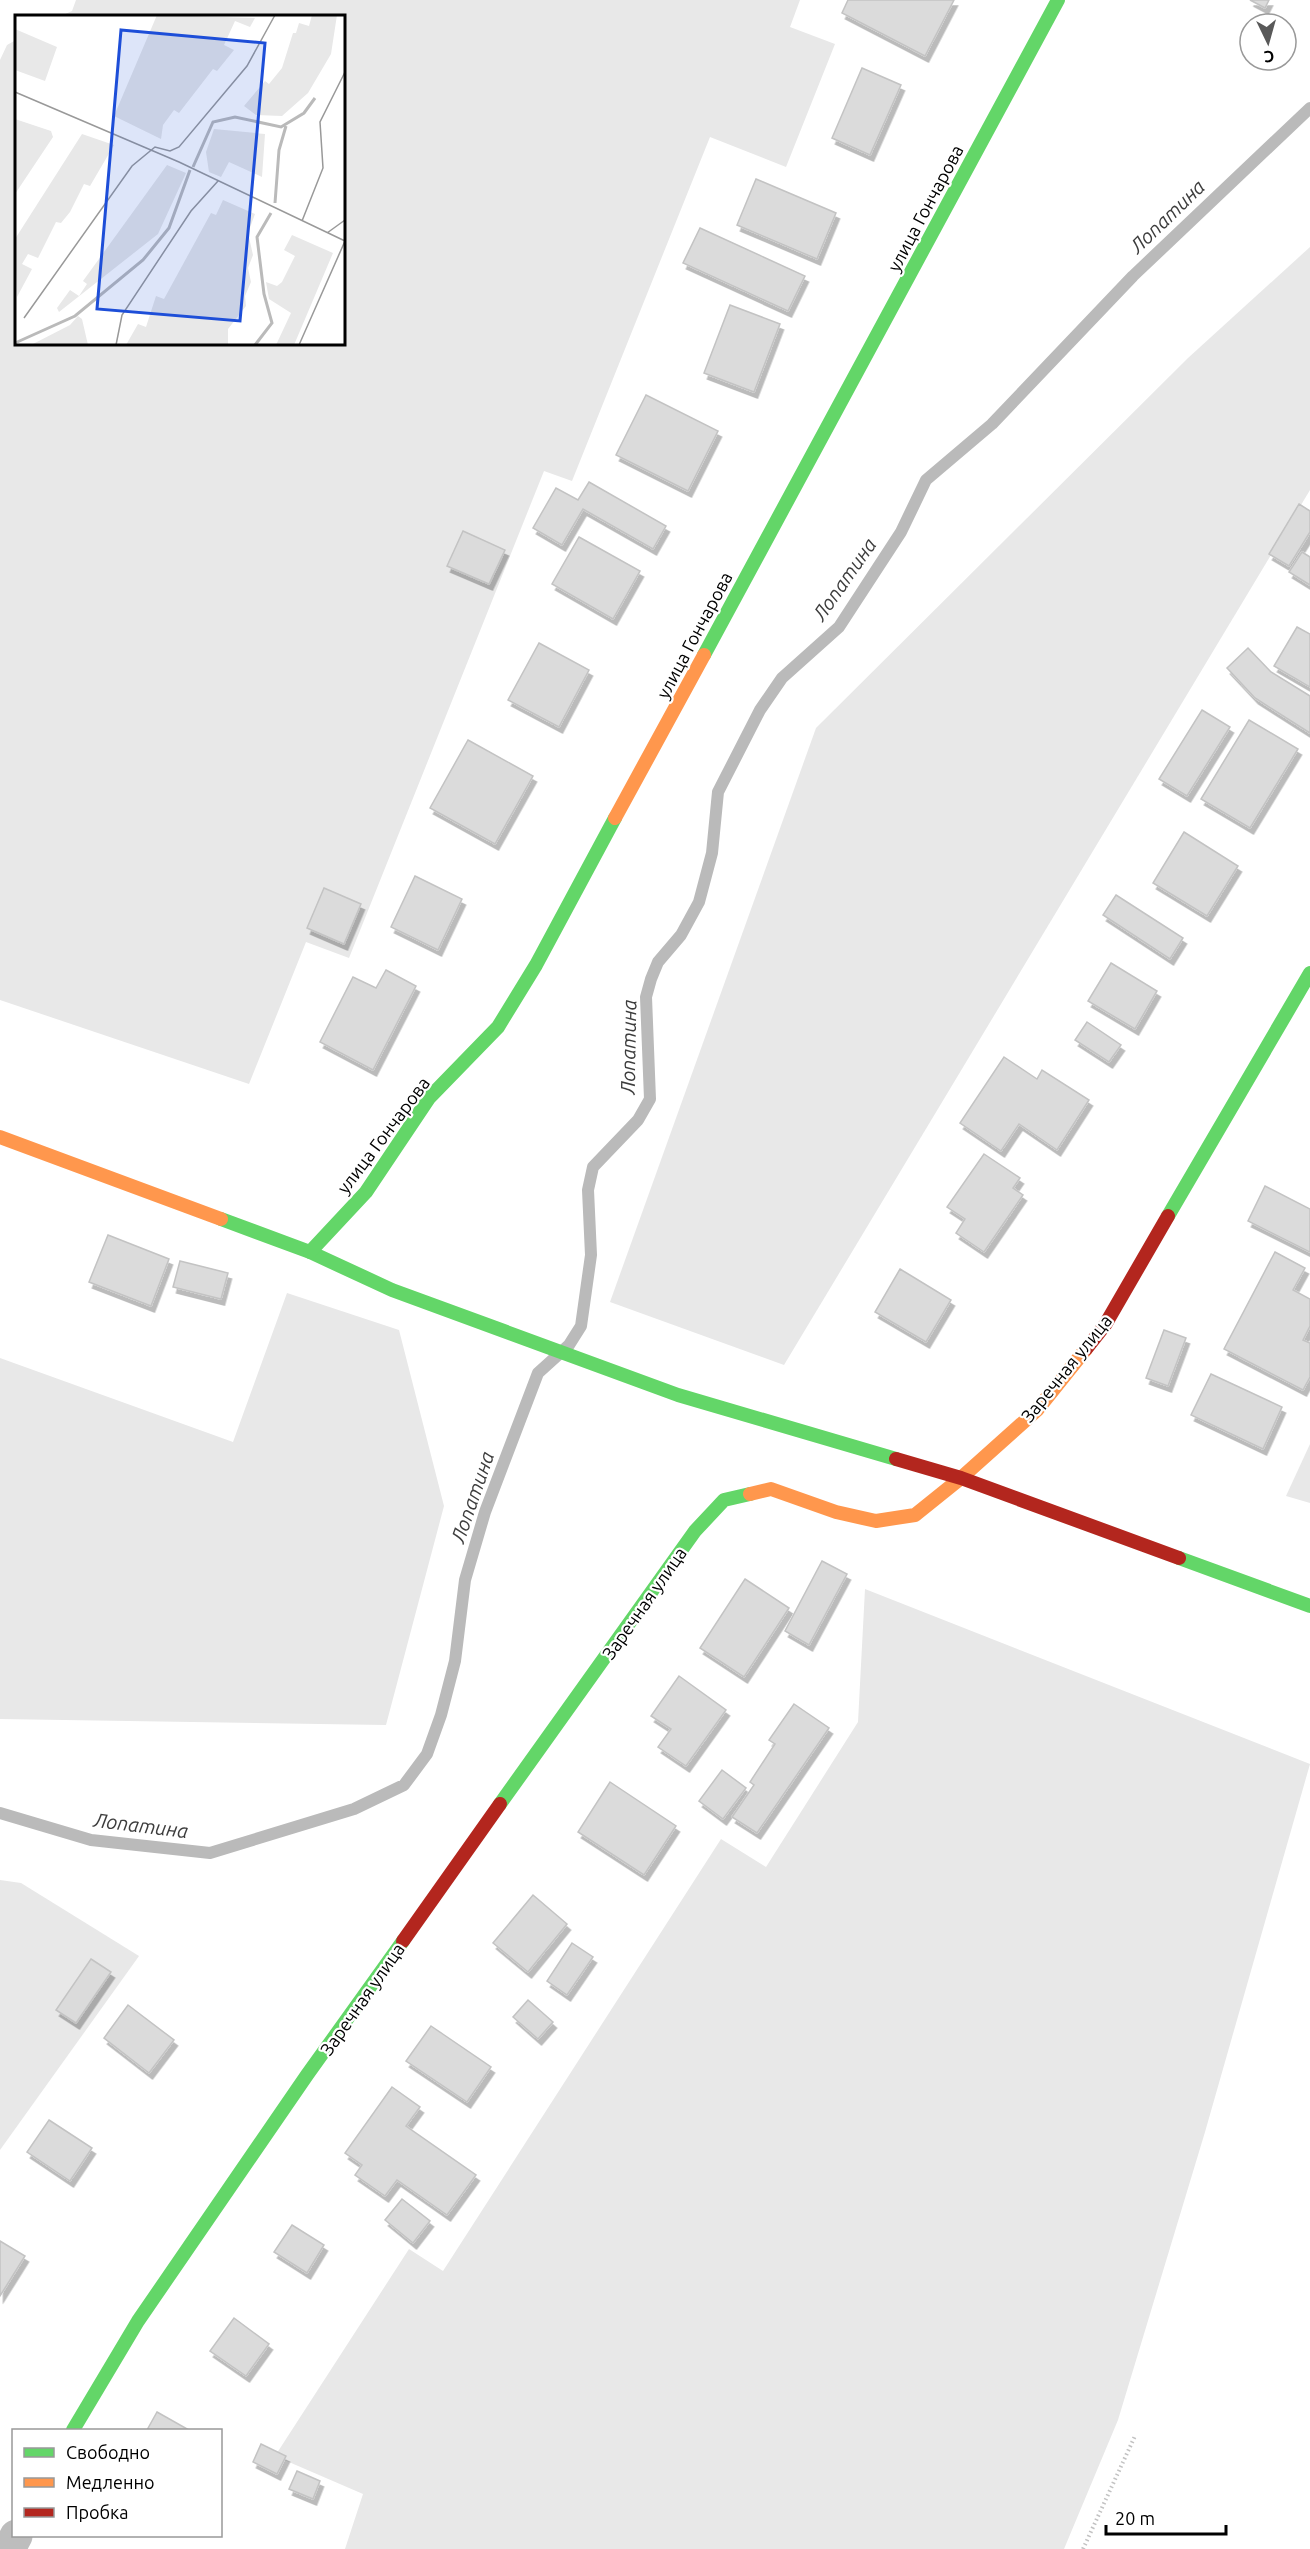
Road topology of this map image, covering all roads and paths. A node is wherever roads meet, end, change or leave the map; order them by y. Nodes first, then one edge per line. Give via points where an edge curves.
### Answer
1 (1058, 0) edge
2 (1310, 973) edge
3 (0, 1137) edge
4 (310, 1252) junction
5 (961, 1478) junction
6 (1310, 1606) edge
7 (75, 2429) edge
8 (1135, 2436) dead end
9 (1083, 2549) edge

1 - 4 street, улица Гончарова via 498,1027 429,1098 366,1192
2 - 5 street, Заречная улица via 1105,1325 1037,1410
3 - 4 street
4 - 5 street via 392,1290 678,1395
5 - 6 street
5 - 7 street, Заречная улица via 915,1515 876,1521 836,1512 771,1489 724,1500 702,1523 307,2076 138,2321
8 - 9 path

